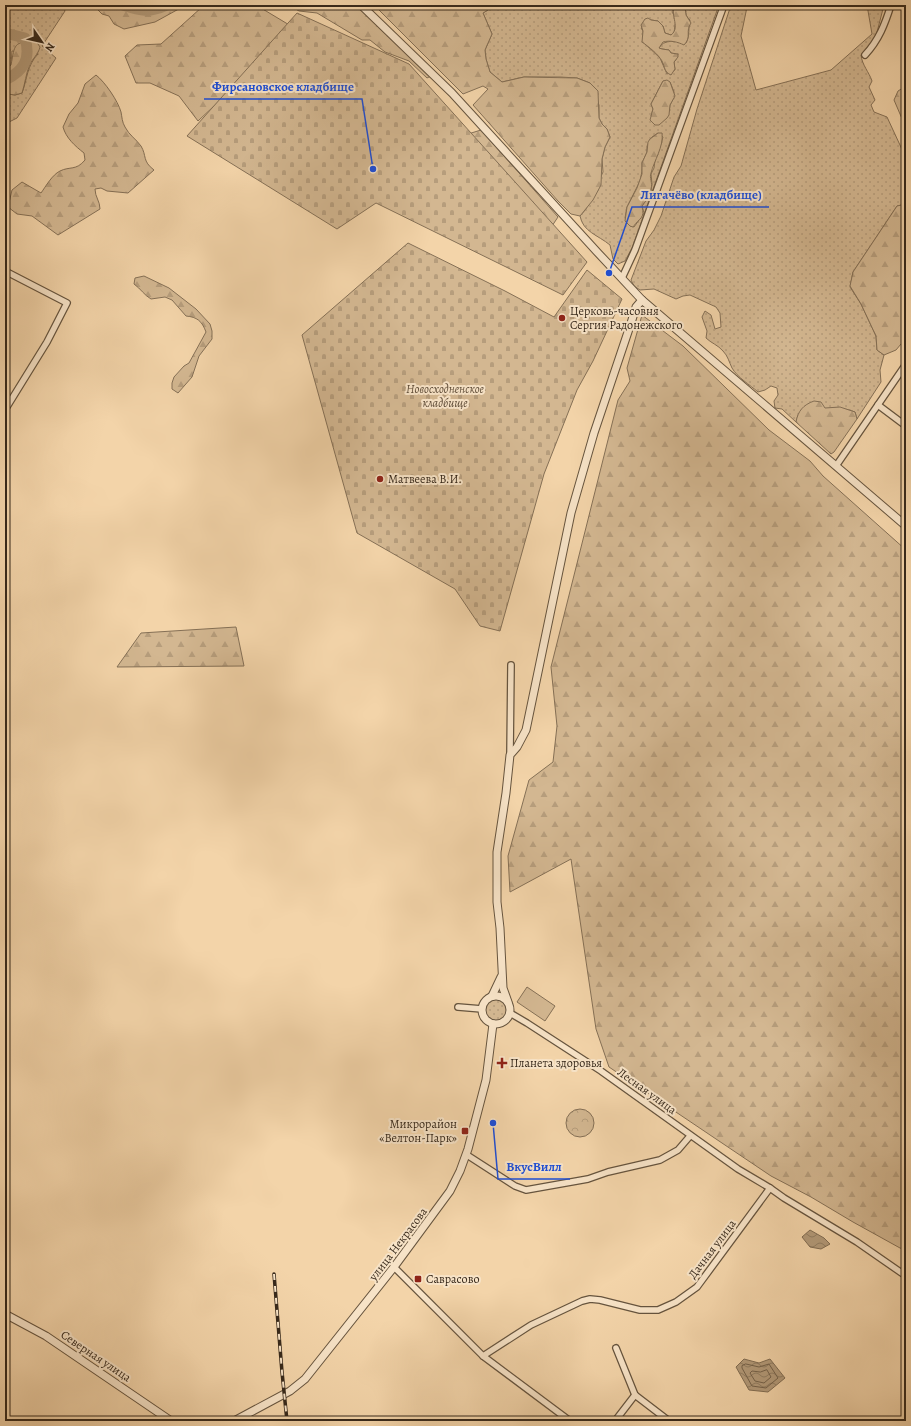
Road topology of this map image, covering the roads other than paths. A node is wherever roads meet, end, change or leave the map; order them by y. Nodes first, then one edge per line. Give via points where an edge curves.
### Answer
1 (360, 5) edge
2 (724, 5) edge
3 (891, 5) edge
4 (865, 55) dead end
5 (5, 271) edge
6 (622, 278) junction
7 (642, 300) junction
8 (906, 364) edge
9 (878, 405) junction
10 (5, 410) edge
11 (906, 426) edge
12 (836, 466) junction
13 (906, 526) edge
14 (511, 665) dead end
15 (510, 755) junction
16 (502, 975) junction
17 (492, 996) junction
18 (508, 1002) junction
19 (458, 1007) dead end
20 (482, 1009) junction
21 (510, 1013) junction
22 (493, 1024) junction
23 (690, 1136) junction
24 (467, 1155) junction
25 (770, 1188) junction
26 (394, 1267) junction
27 (906, 1276) edge
28 (5, 1314) edge
29 (616, 1348) dead end
30 (483, 1356) junction
31 (635, 1394) junction
32 (171, 1421) edge
33 (234, 1421) edge
34 (570, 1421) edge
35 (614, 1421) edge
36 (669, 1421) edge

1 - 6 street via 452,93
2 - 6 street via 635,250
3 - 4 street via 881,32
5 - 10 street via 67,303 47,342
6 - 7 street
7 - 12 street
7 - 15 street via 630,323 577,491 526,730
8 - 9 street
9 - 11 street
9 - 12 street
12 - 13 street
14 - 15 street
15 - 16 street via 497,852 497,902
16 - 17 street
16 - 18 street
17 - 18 street via 504,998
17 - 20 street via 483,1003
18 - 21 street
19 - 20 street
20 - 22 street via 484,1019
21 - 22 street via 507,1020
21 - 23 street, Лесная улица via 601,1072
22 - 24 street, улица Некрасова via 486,1080
23 - 24 street via 678,1150 660,1160 588,1179 526,1190
23 - 25 street, Лесная улица
24 - 26 street, улица Некрасова via 450,1191
25 - 27 street, Лесная улица
25 - 30 street, Дачная улица via 698,1287 676,1302 658,1310 640,1310 600,1300 586,1300 531,1325
26 - 30 street
26 - 33 street, улица Некрасова via 305,1380 290,1391
28 - 32 street, Северная улица via 46,1336
29 - 31 street
30 - 34 street
31 - 35 street
31 - 36 street

